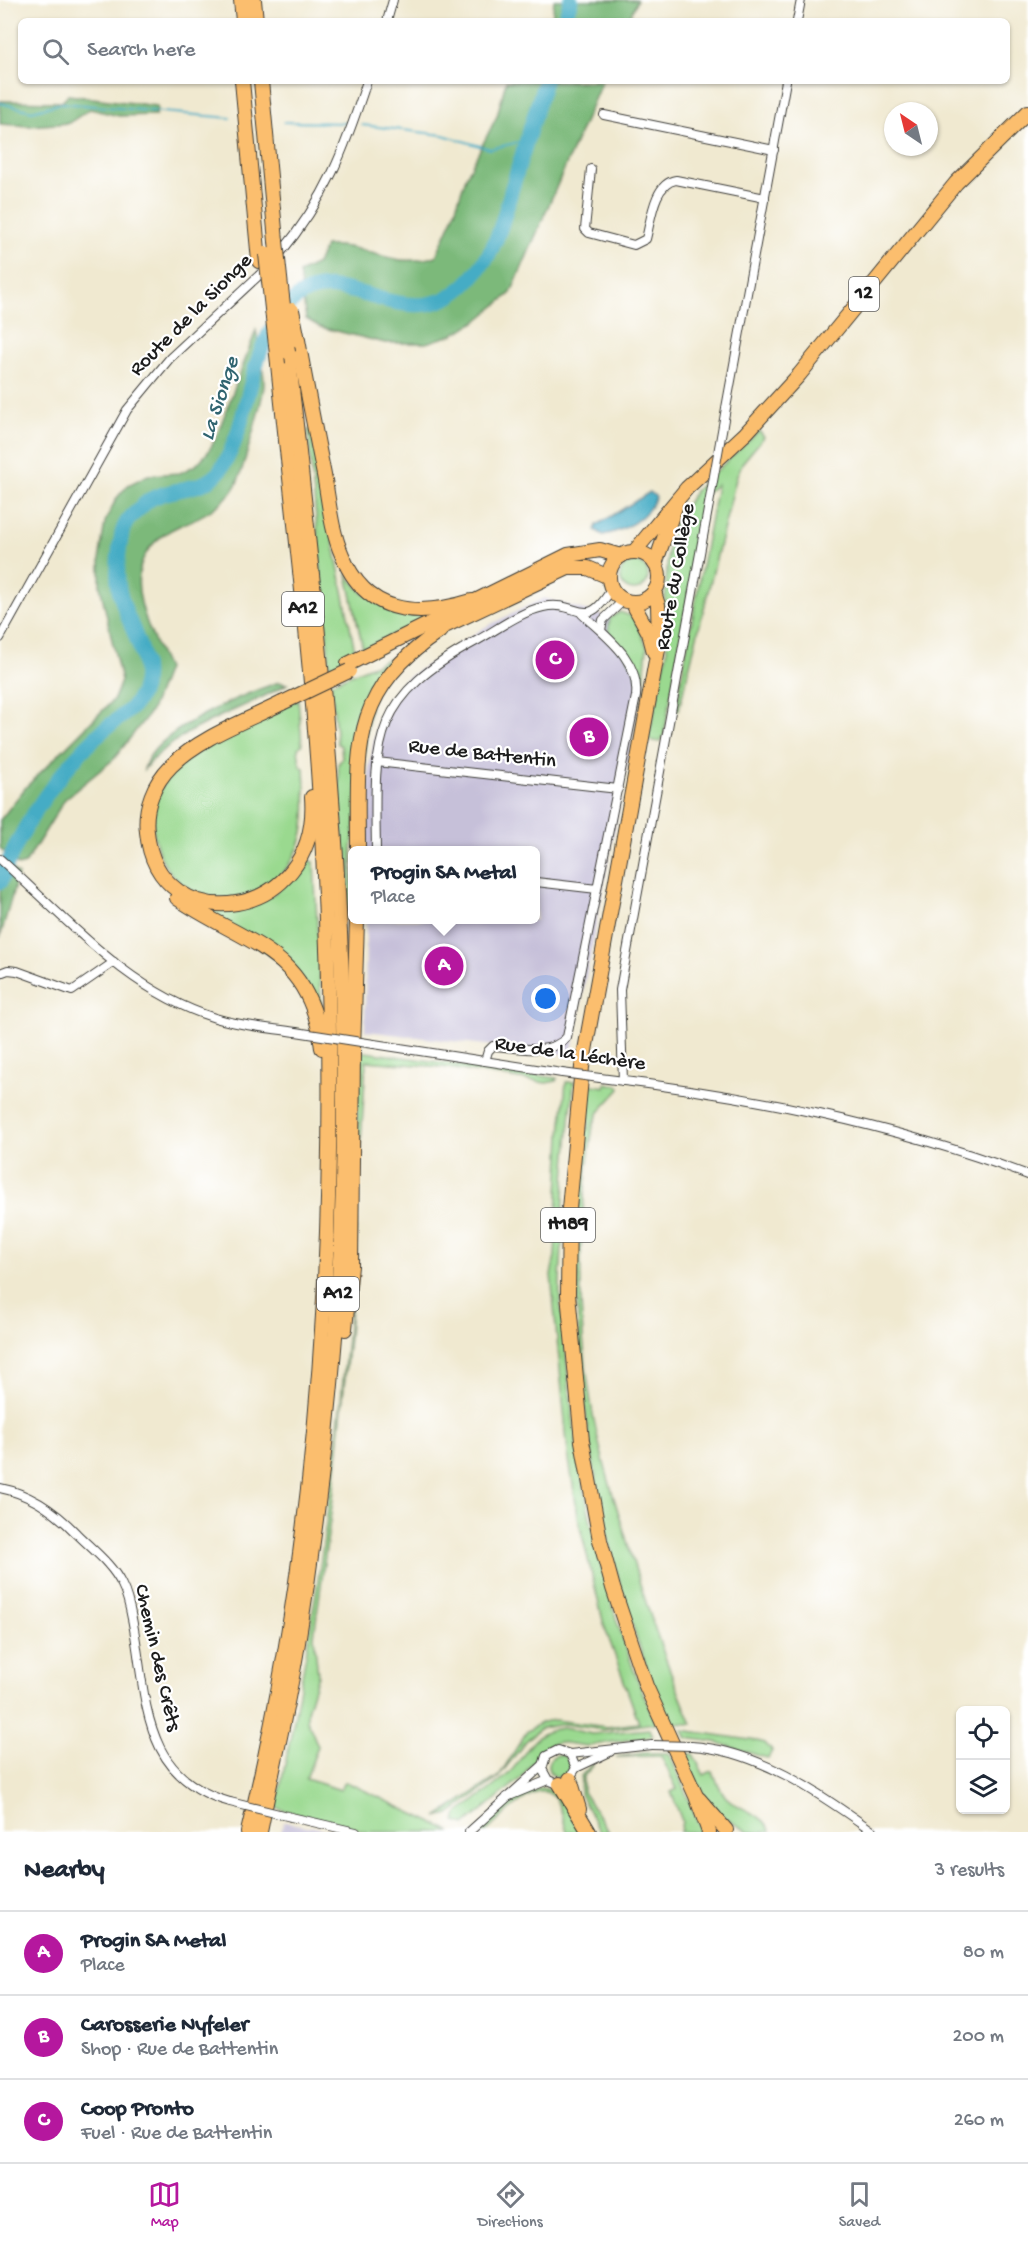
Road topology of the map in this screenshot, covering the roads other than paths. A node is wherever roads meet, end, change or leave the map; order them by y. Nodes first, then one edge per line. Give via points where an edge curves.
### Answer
1 (235, 0) edge
2 (241, 0) edge
3 (254, 0) edge
4 (393, 0) edge
5 (801, 0) edge
6 (237, 18) edge
7 (243, 18) edge
8 (256, 18) edge
9 (388, 18) edge
10 (798, 18) edge
11 (242, 84) edge
12 (248, 84) edge
13 (261, 84) edge
14 (366, 84) edge
15 (785, 84) edge
16 (1028, 112) edge
17 (604, 115) dead end
18 (774, 150) junction
19 (591, 169) dead end
20 (765, 198) junction
21 (277, 239) junction
22 (262, 257) junction
23 (274, 367) junction
24 (678, 499) junction
25 (628, 554) junction
26 (655, 564) junction
27 (610, 583) junction
28 (654, 592) junction
29 (628, 601) junction
30 (472, 602) junction
31 (582, 614) junction
32 (450, 624) junction
33 (601, 630) junction
34 (0, 638) edge
35 (655, 659) junction
36 (348, 667) junction
37 (282, 700) junction
38 (377, 762) junction
39 (618, 789) junction
40 (358, 846) edge
41 (376, 846) edge
42 (0, 859) edge
43 (540, 882) edge
44 (597, 889) junction
45 (357, 924) edge
46 (114, 962) junction
47 (0, 973) edge
48 (485, 1061) junction
49 (623, 1081) junction
50 (331, 1116) junction
51 (1028, 1175) edge
52 (0, 1488) edge
53 (617, 1749) junction
54 (570, 1754) junction
55 (542, 1766) junction
56 (564, 1778) junction
57 (696, 1796) junction
58 (507, 1797) junction
59 (727, 1831) edge
60 (248, 1832) edge
61 (260, 1832) edge
62 (269, 1832) edge
63 (356, 1832) edge
64 (469, 1832) edge
65 (589, 1832) edge
66 (709, 1832) edge
67 (874, 1832) edge

1 - 6 highway
2 - 7 highway
3 - 8 highway
4 - 9 street
5 - 10 street
11 - 22 highway
12 - 22 highway, A12
13 - 21 highway, A12
14 - 34 street, Route de la Sionge via 339,161 320,199 272,263 170,358 128,410
15 - 18 street, Route du Collège
16 - 24 highway, 12 via 927,216 773,404
17 - 18 street
18 - 20 street, Route du Collège
19 - 20 street via 585,229 634,245 646,238 661,187 668,181
20 - 49 street, Route du Collège, bridge via 620,990
21 - 30 highway, bridge via 338,543 355,578 378,600 404,610 436,611
21 - 61 highway, A12, bridge via 316,612 336,853 344,1136 336,1336 322,1472 297,1649
22 - 23 highway, A12, bridge
23 - 37 highway via 306,714 311,822 294,868 272,891 234,905 190,897 166,878 149,847 147,815 154,789 170,766 191,750
23 - 50 highway, A12 via 319,782
24 - 25 highway, 12
24 - 26 highway, 12
25 - 26 highway via 646,556
25 - 27 highway, 12 via 614,563
25 - 30 highway via 600,550 568,555
26 - 28 highway, 12 via 659,578
27 - 29 highway
27 - 31 street via 599,608
27 - 32 highway via 588,568 568,568
28 - 29 highway via 640,601
28 - 35 highway, 12 via 660,632
29 - 33 street via 603,620
29 - 35 highway via 649,633
30 - 36 highway
31 - 33 street
31 - 38 street, Rue de Battentin via 555,606 534,610 437,663 394,705
32 - 36 highway
32 - 40 highway via 401,661 370,705 359,758
33 - 39 street via 629,662 636,685
35 - 57 highway, H189 via 582,1068 569,1198 568,1294 577,1403 600,1540 646,1686
36 - 37 highway, bridge
37 - 50 highway via 200,735 166,760 145,791 139,836 149,866 170,892 262,945 297,979 318,1028
38 - 39 street, Rue de Battentin
38 - 41 street, Rue de Battentin
39 - 44 street
42 - 46 street, Rue de la Léchère
43 - 44 street
44 - 48 street via 567,1037 561,1044 546,1049 493,1046
45 - 62 highway via 351,1266 307,1638
46 - 47 street via 72,991 11,970
46 - 48 street, Rue de la Léchère, bridge via 139,982 185,1007 235,1022
48 - 49 street, Rue de la Léchère, bridge
49 - 51 street, Rue de la Léchère via 830,1115 952,1148
50 - 60 highway, A12 via 326,1291 307,1500 280,1673
52 - 63 street, Chemin des Crêts, bridge via 37,1500 62,1518 120,1580 128,1600 156,1743 184,1780 210,1796
53 - 54 street
53 - 56 street
53 - 67 street, bridge via 691,1746 735,1755 788,1776
54 - 55 street via 552,1751
54 - 56 street
55 - 56 street
55 - 58 street
56 - 58 street
56 - 65 highway
57 - 59 highway
57 - 66 highway
58 - 64 street

